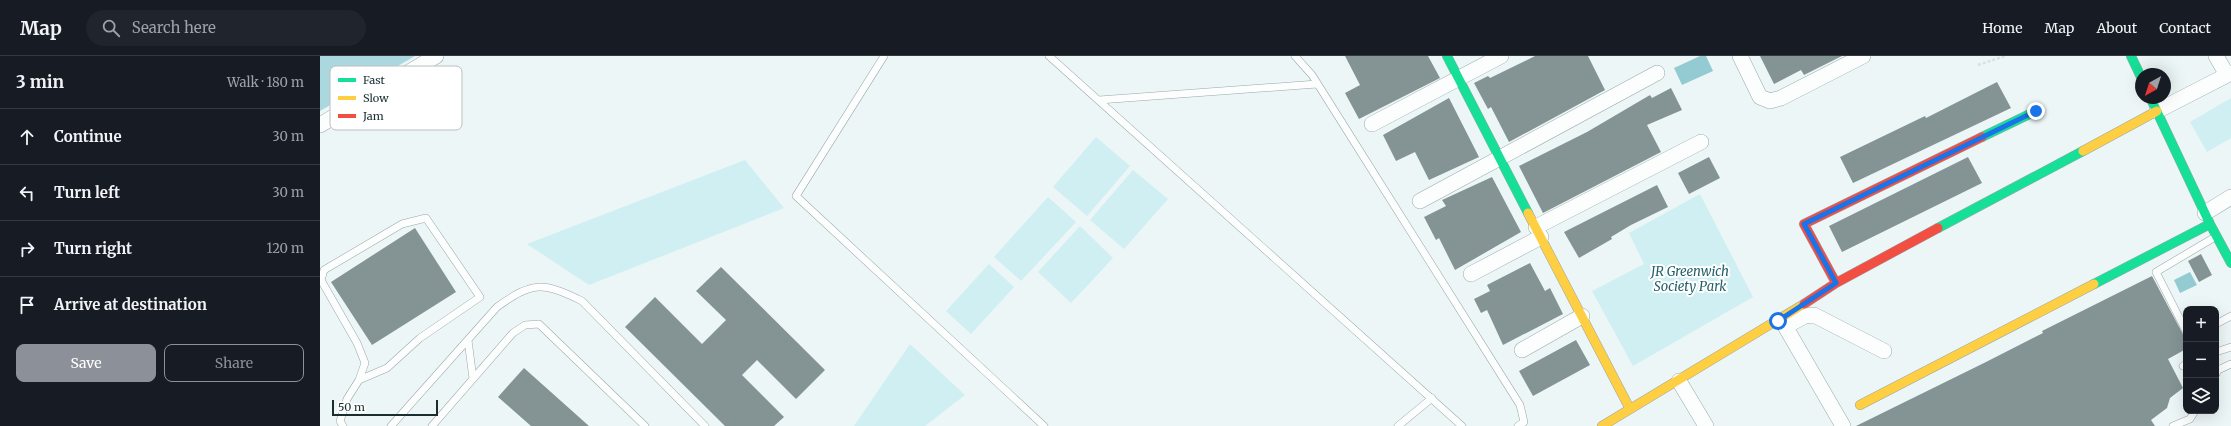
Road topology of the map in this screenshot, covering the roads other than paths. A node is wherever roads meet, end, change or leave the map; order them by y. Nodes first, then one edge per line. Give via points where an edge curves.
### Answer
1 (436, 56) edge
2 (884, 56) edge
3 (1049, 56) edge
4 (1295, 56) edge
5 (1447, 56) edge
6 (1501, 56) edge
7 (1740, 56) edge
8 (1863, 56) edge
9 (2131, 56) edge
10 (2216, 56) edge
11 (419, 66) edge
12 (2137, 68) edge
13 (1657, 73) dead end
14 (2229, 74) edge
15 (1459, 78) junction
16 (1318, 84) junction
17 (2171, 97) edge
18 (1099, 100) junction
19 (2154, 104) edge
20 (2036, 111) dead end
21 (330, 119) edge
22 (1372, 124) dead end
23 (320, 125) edge
24 (1701, 142) dead end
25 (1500, 158) junction
26 (2231, 197) edge
27 (1420, 201) dead end
28 (2208, 218) junction
29 (1538, 232) junction
30 (2217, 236) junction
31 (2231, 262) edge
32 (1472, 274) dead end
33 (1836, 283) junction
34 (1582, 316) junction
35 (2231, 316) edge
36 (2219, 322) edge
37 (2183, 324) edge
38 (1785, 326) junction
39 (468, 340) junction
40 (2231, 347) edge
41 (1522, 350) dead end
42 (1884, 351) dead end
43 (2219, 351) edge
44 (2231, 364) edge
45 (2219, 370) edge
46 (473, 379) junction
47 (359, 380) junction
48 (1682, 384) junction
49 (1432, 398) junction
50 (1860, 406) dead end
51 (1630, 410) junction
52 (2193, 414) edge
53 (343, 426) edge
54 (391, 426) edge
55 (432, 426) edge
56 (645, 426) edge
57 (706, 426) edge
58 (1044, 426) edge
59 (1398, 426) edge
60 (1462, 426) edge
61 (1518, 426) edge
62 (1602, 426) edge
63 (1706, 426) edge
64 (1843, 426) edge
65 (2173, 426) edge

1 - 11 street
2 - 58 lane via 796,196
3 - 18 lane
4 - 16 lane
5 - 15 street
6 - 15 street
7 - 8 street via 1760,97 1770,101 1781,98
9 - 12 street
10 - 14 street
13 - 25 street
14 - 17 street
15 - 22 street
15 - 25 street
16 - 18 lane
16 - 61 lane via 1520,406 1524,422
18 - 49 lane
19 - 28 street
19 - 33 street
20 - 33 street via 1804,224
21 - 23 street
24 - 29 street
25 - 27 street
25 - 29 street
26 - 28 street
28 - 30 street
28 - 50 street
29 - 32 street
29 - 34 street
30 - 31 street
30 - 37 lane via 2156,272
33 - 48 street
34 - 41 street
34 - 51 street
35 - 36 lane
38 - 42 street via 1805,316 1814,315
38 - 48 street
38 - 64 street
39 - 46 lane
39 - 54 lane
39 - 57 lane via 497,307 515,294 537,286 559,290 582,301
40 - 43 lane
44 - 45 lane
46 - 55 lane
46 - 56 lane via 513,333 525,325 539,324
47 - 47 lane via 365,363 357,342 321,280 324,270 402,224 426,218 480,297 420,338 387,368
47 - 53 lane via 347,399 340,421
48 - 51 street
48 - 63 street
49 - 59 lane
49 - 60 lane
51 - 62 street
52 - 65 lane via 2190,419

